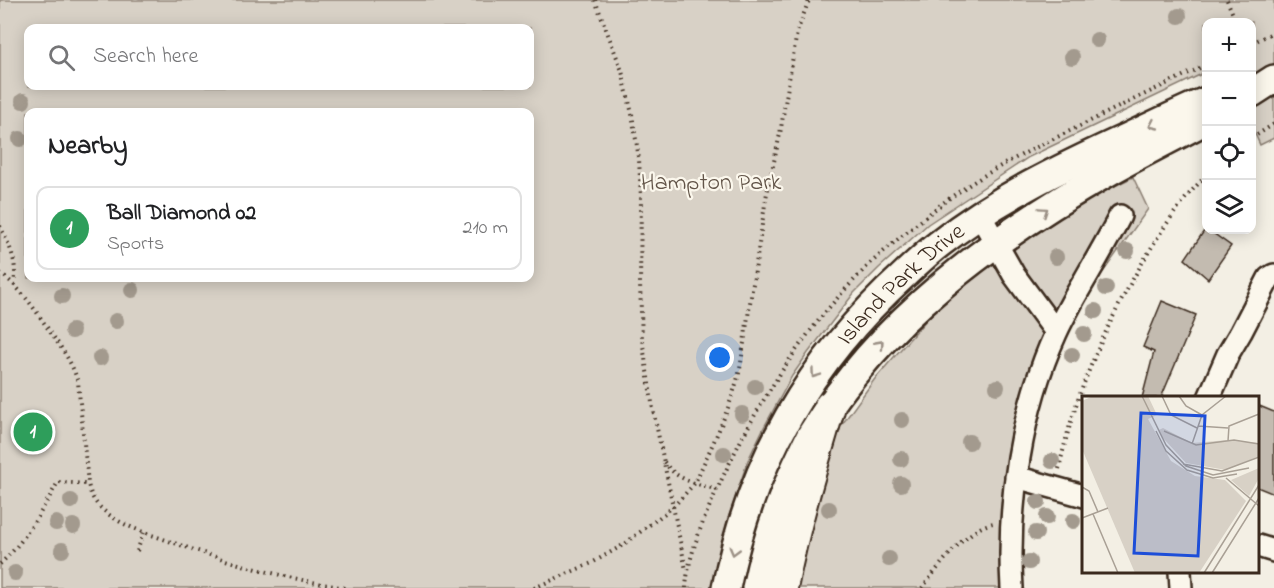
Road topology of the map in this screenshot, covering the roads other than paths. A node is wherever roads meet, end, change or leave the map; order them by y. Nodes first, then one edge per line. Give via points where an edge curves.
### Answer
1 (1274, 79) edge
2 (1256, 84) edge
3 (1256, 90) edge
4 (1202, 103) edge
5 (1202, 122) edge
6 (980, 215) junction
7 (1119, 216) dead end
8 (996, 244) junction
9 (1274, 275) edge
10 (1056, 333) junction
11 (1210, 396) edge
12 (830, 406) junction
13 (1016, 477) junction
14 (1082, 496) edge
15 (1259, 547) edge
16 (1274, 551) edge
17 (1180, 573) edge
18 (726, 588) edge
19 (756, 588) edge
20 (782, 588) edge
21 (1012, 588) edge
22 (1181, 588) edge

1 - 2 main road
1 - 3 main road
4 -> 6 main road, Island Park Drive via 1078,160
8 -> 5 main road, Island Park Drive via 1111,170
6 - 8 street
6 -> 18 main road, Island Park Drive via 938,244 890,288 841,340 804,390 760,475 738,536
7 - 10 street
8 - 10 street
12 -> 8 main road, Island Park Drive via 912,311
9 - 11 street via 1228,354
10 - 13 street via 1036,384
12 - 19 main road, Island Park Drive via 810,437 780,505
12 - 20 highway
13 - 14 street
13 - 21 street
15 - 16 street
17 - 22 street

